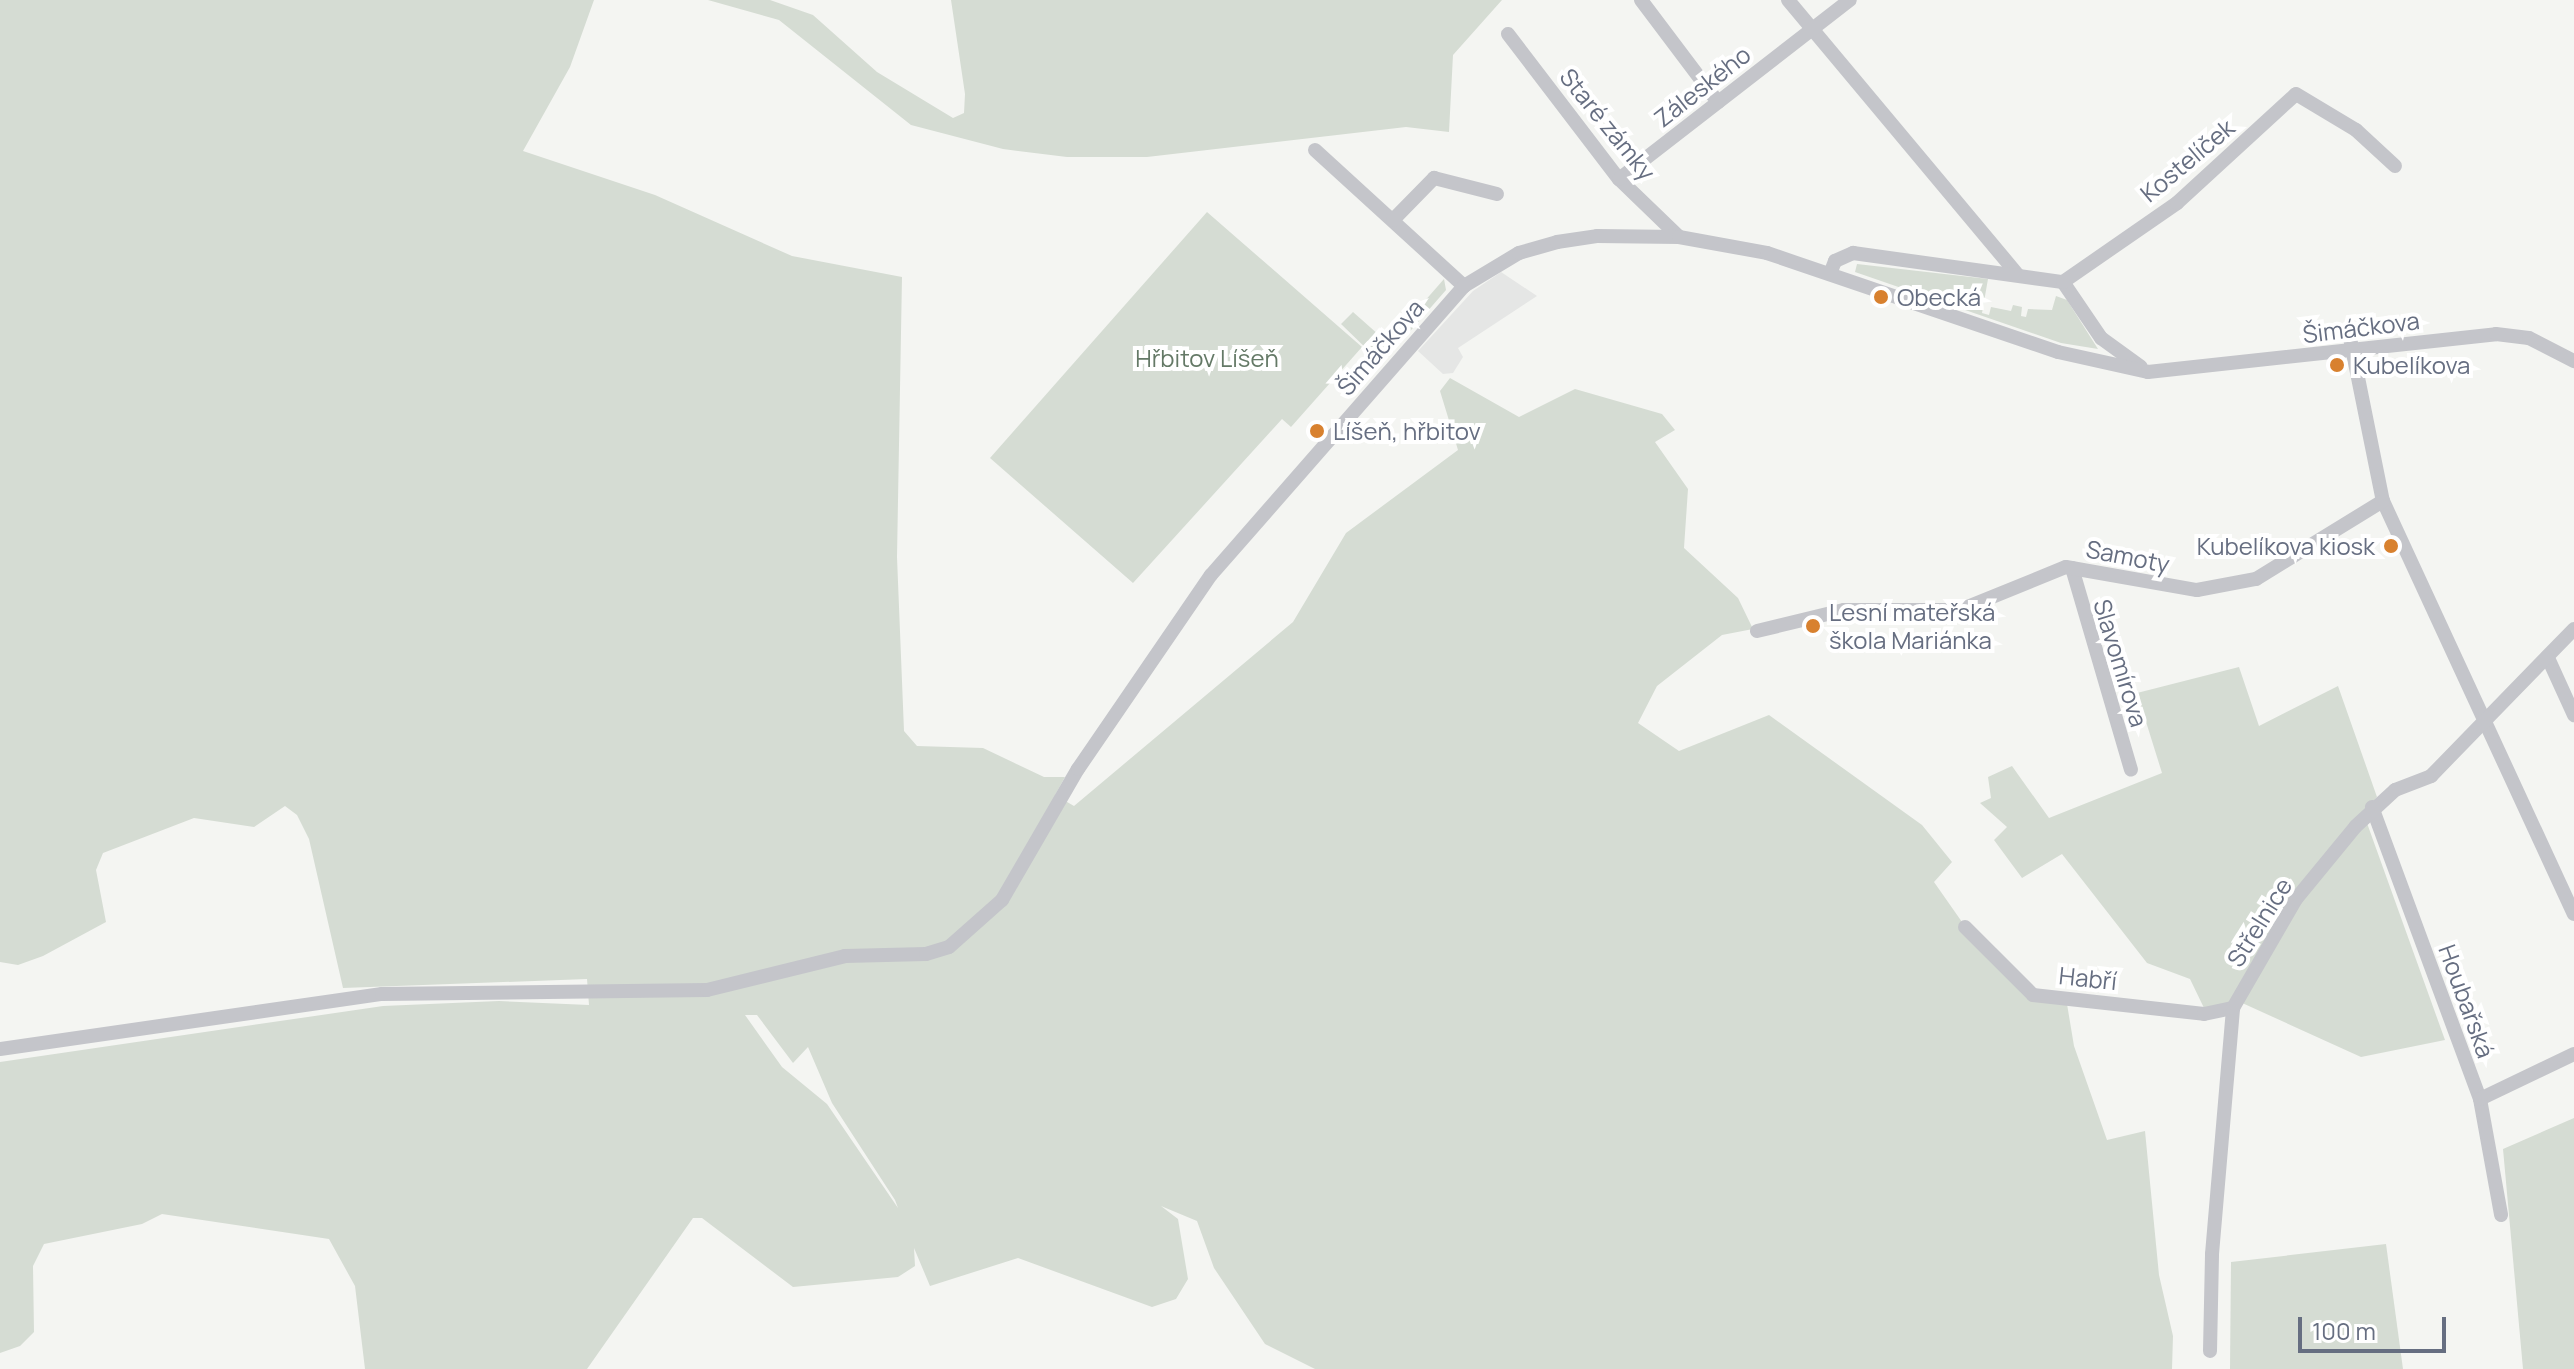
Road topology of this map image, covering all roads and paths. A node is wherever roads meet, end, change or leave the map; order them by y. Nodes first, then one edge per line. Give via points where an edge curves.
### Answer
1 (1641, 0) edge
2 (1788, 0) edge
3 (1850, 0) edge
4 (1812, 29) junction
5 (1508, 34) dead end
6 (1718, 102) junction
7 (1315, 150) dead end
8 (2395, 166) dead end
9 (1619, 179) junction
10 (1497, 194) dead end
11 (1393, 220) junction
12 (1679, 237) junction
13 (1830, 274) junction
14 (2017, 274) junction
15 (2063, 282) junction
16 (1464, 286) junction
17 (2349, 333) dead end
18 (2351, 350) junction
19 (2574, 361) edge
20 (2148, 372) junction
21 (2383, 501) junction
22 (2072, 568) junction
23 (2574, 629) edge
24 (1757, 631) dead end
25 (2548, 658) junction
26 (2574, 715) edge
27 (2486, 720) junction
28 (2131, 770) dead end
29 (2372, 807) junction
30 (2574, 914) edge
31 (1965, 927) dead end
32 (2233, 1008) junction
33 (0, 1049) edge
34 (2574, 1054) edge
35 (2480, 1099) junction
36 (2501, 1215) dead end
37 (2210, 1351) dead end

1 - 6 street
2 - 4 street
3 - 4 street, Záleského
4 - 6 street, Záleského
4 - 14 street
5 - 9 street, Staré zámky
6 - 9 street, Záleského
7 - 11 street
8 - 15 street, Kostelíček via 2356,130 2296,94 2177,203
9 - 12 street, Staré zámky
10 - 11 street via 1434,178
11 - 16 street
12 - 13 street, Šimáčkova via 1767,253
12 - 16 street, Šimáčkova via 1557,242 1519,253
13 - 14 street via 1835,261 1853,253
13 - 20 street, Šimáčkova via 2058,352
14 - 15 street
15 - 20 street via 2101,338
16 - 33 street, Šimáčkova via 1211,575 1071,781 1002,900 959,940 926,954 845,956 707,990 347,997
17 - 18 street
18 - 19 street, Šimáčkova via 2496,334 2529,338
18 - 20 street, Šimáčkova
18 - 21 street
21 - 22 street, Samoty via 2256,579 2197,590
21 - 27 street
22 - 24 street, Samoty via 1960,610 1844,610
22 - 28 street, Slavomírova
23 - 25 street, Střelnice
25 - 26 street
25 - 27 street, Střelnice
27 - 29 street, Střelnice via 2431,776 2403,786
27 - 30 street
29 - 32 street, Střelnice via 2296,899
29 - 35 street, Houbařská
31 - 32 street, Habří via 2033,995 2204,1014
32 - 37 street, Střelnice via 2212,1254
34 - 35 street
35 - 36 street, Houbařská

